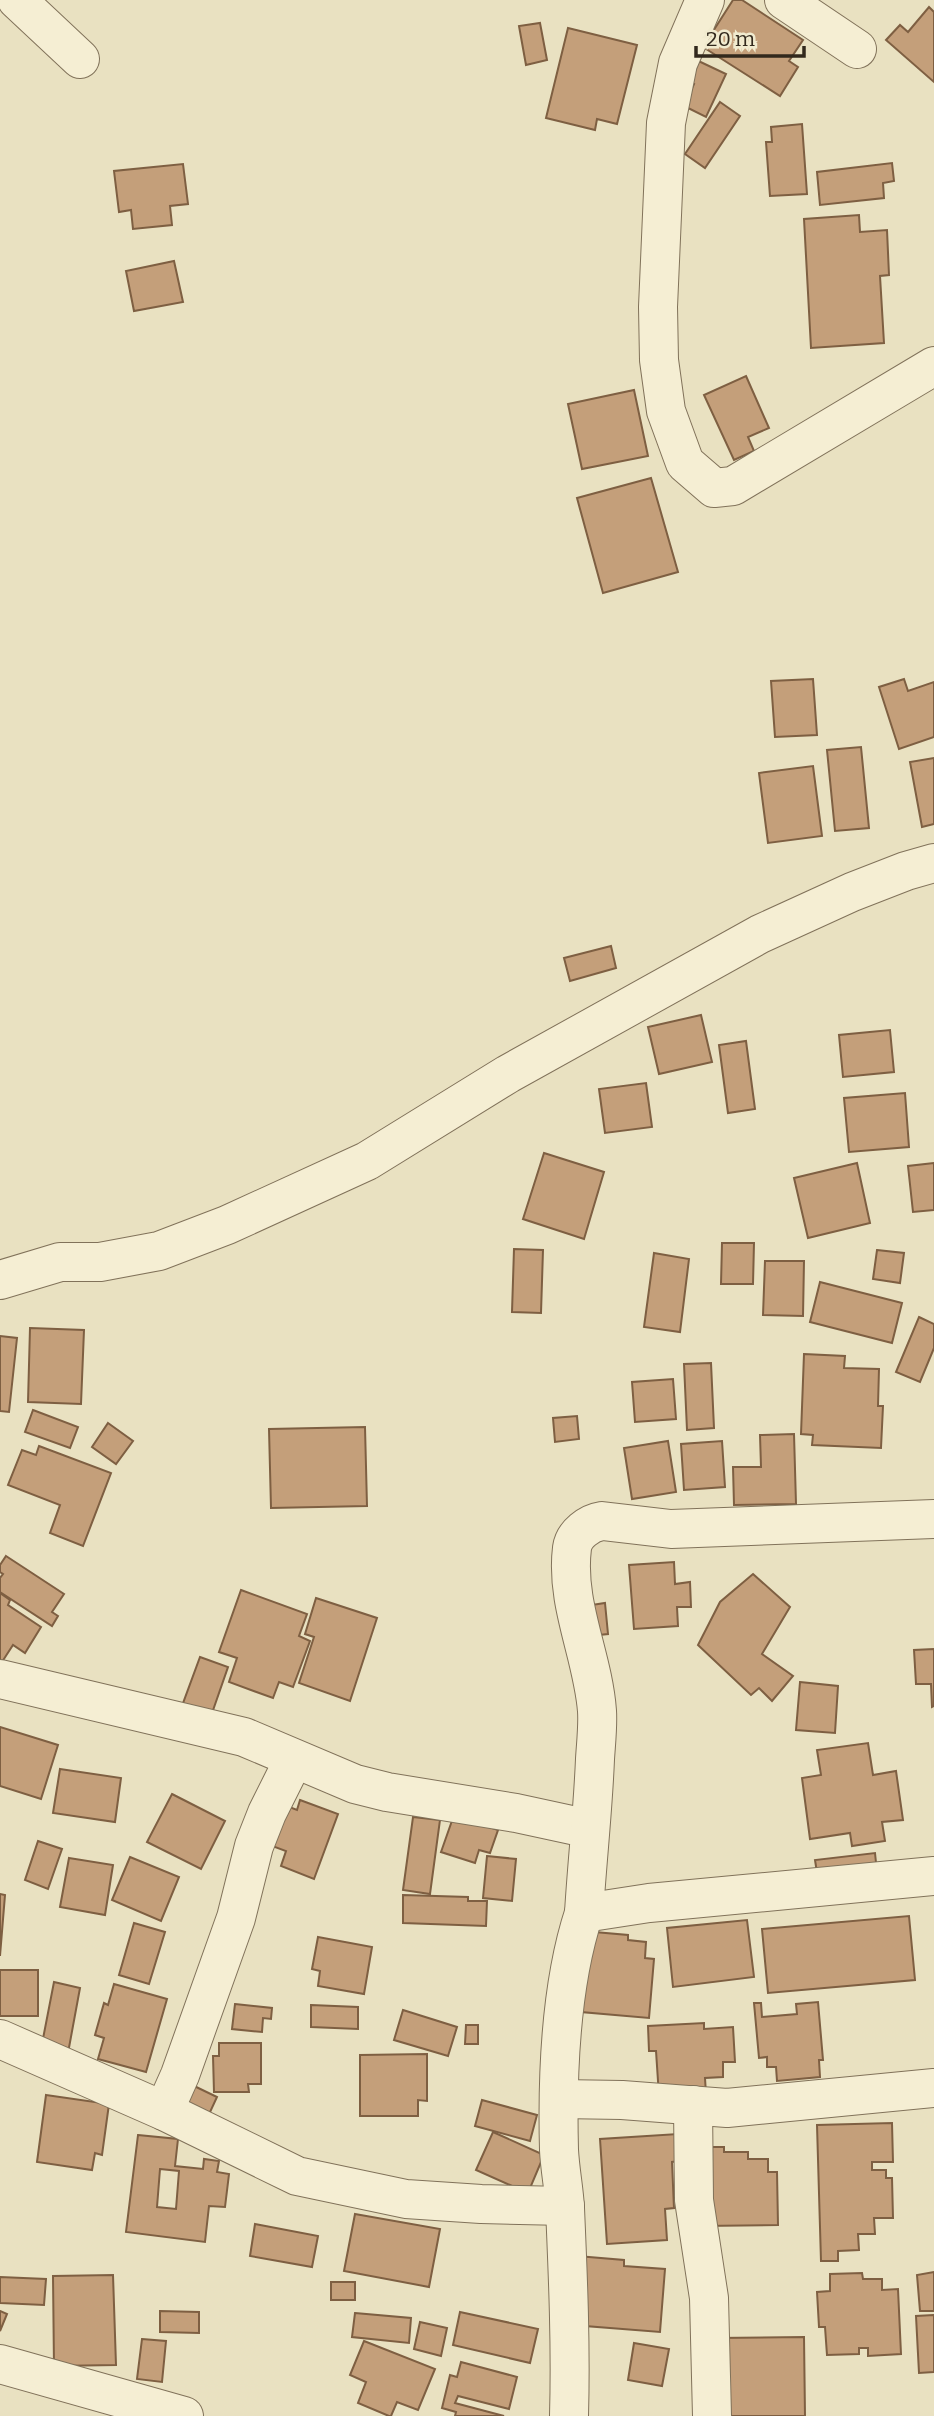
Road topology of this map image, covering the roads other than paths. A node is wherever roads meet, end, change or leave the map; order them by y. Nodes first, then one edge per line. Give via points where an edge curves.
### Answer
1 (17, 0) edge
2 (705, 0) edge
3 (784, 0) edge
4 (857, 49) dead end
5 (80, 59) dead end
6 (934, 366) edge
7 (934, 863) edge
8 (0, 1280) edge
9 (934, 1519) edge
10 (0, 1679) edge
11 (294, 1759) junction
12 (590, 1829) junction
13 (934, 1876) edge
14 (584, 1913) junction
15 (0, 2039) edge
16 (934, 2088) edge
17 (560, 2099) junction
18 (693, 2105) junction
19 (164, 2111) junction
20 (565, 2206) junction
21 (0, 2364) edge
22 (184, 2416) edge
23 (569, 2416) edge
24 (712, 2416) edge

1 - 5 street
2 - 6 street via 678,63 666,123 662,194 659,360 666,411 685,463 713,488 733,486
3 - 4 street
7 - 8 street via 852,892 760,934 509,1074 367,1161 227,1225 159,1251 100,1262 60,1262
9 - 12 street via 671,1529 601,1521 584,1529 573,1544 570,1574 597,1710
10 - 11 street via 244,1737
11 - 12 street via 387,1792
11 - 19 street via 254,1846 236,1918
12 - 14 street
13 - 14 street
14 - 17 street via 563,2018
15 - 19 street
16 - 18 street via 727,2108
17 - 18 street
17 - 20 street
18 - 24 street via 694,2200 709,2298
19 - 20 street via 297,2176 338,2186 406,2199
20 - 23 street
21 - 22 street

